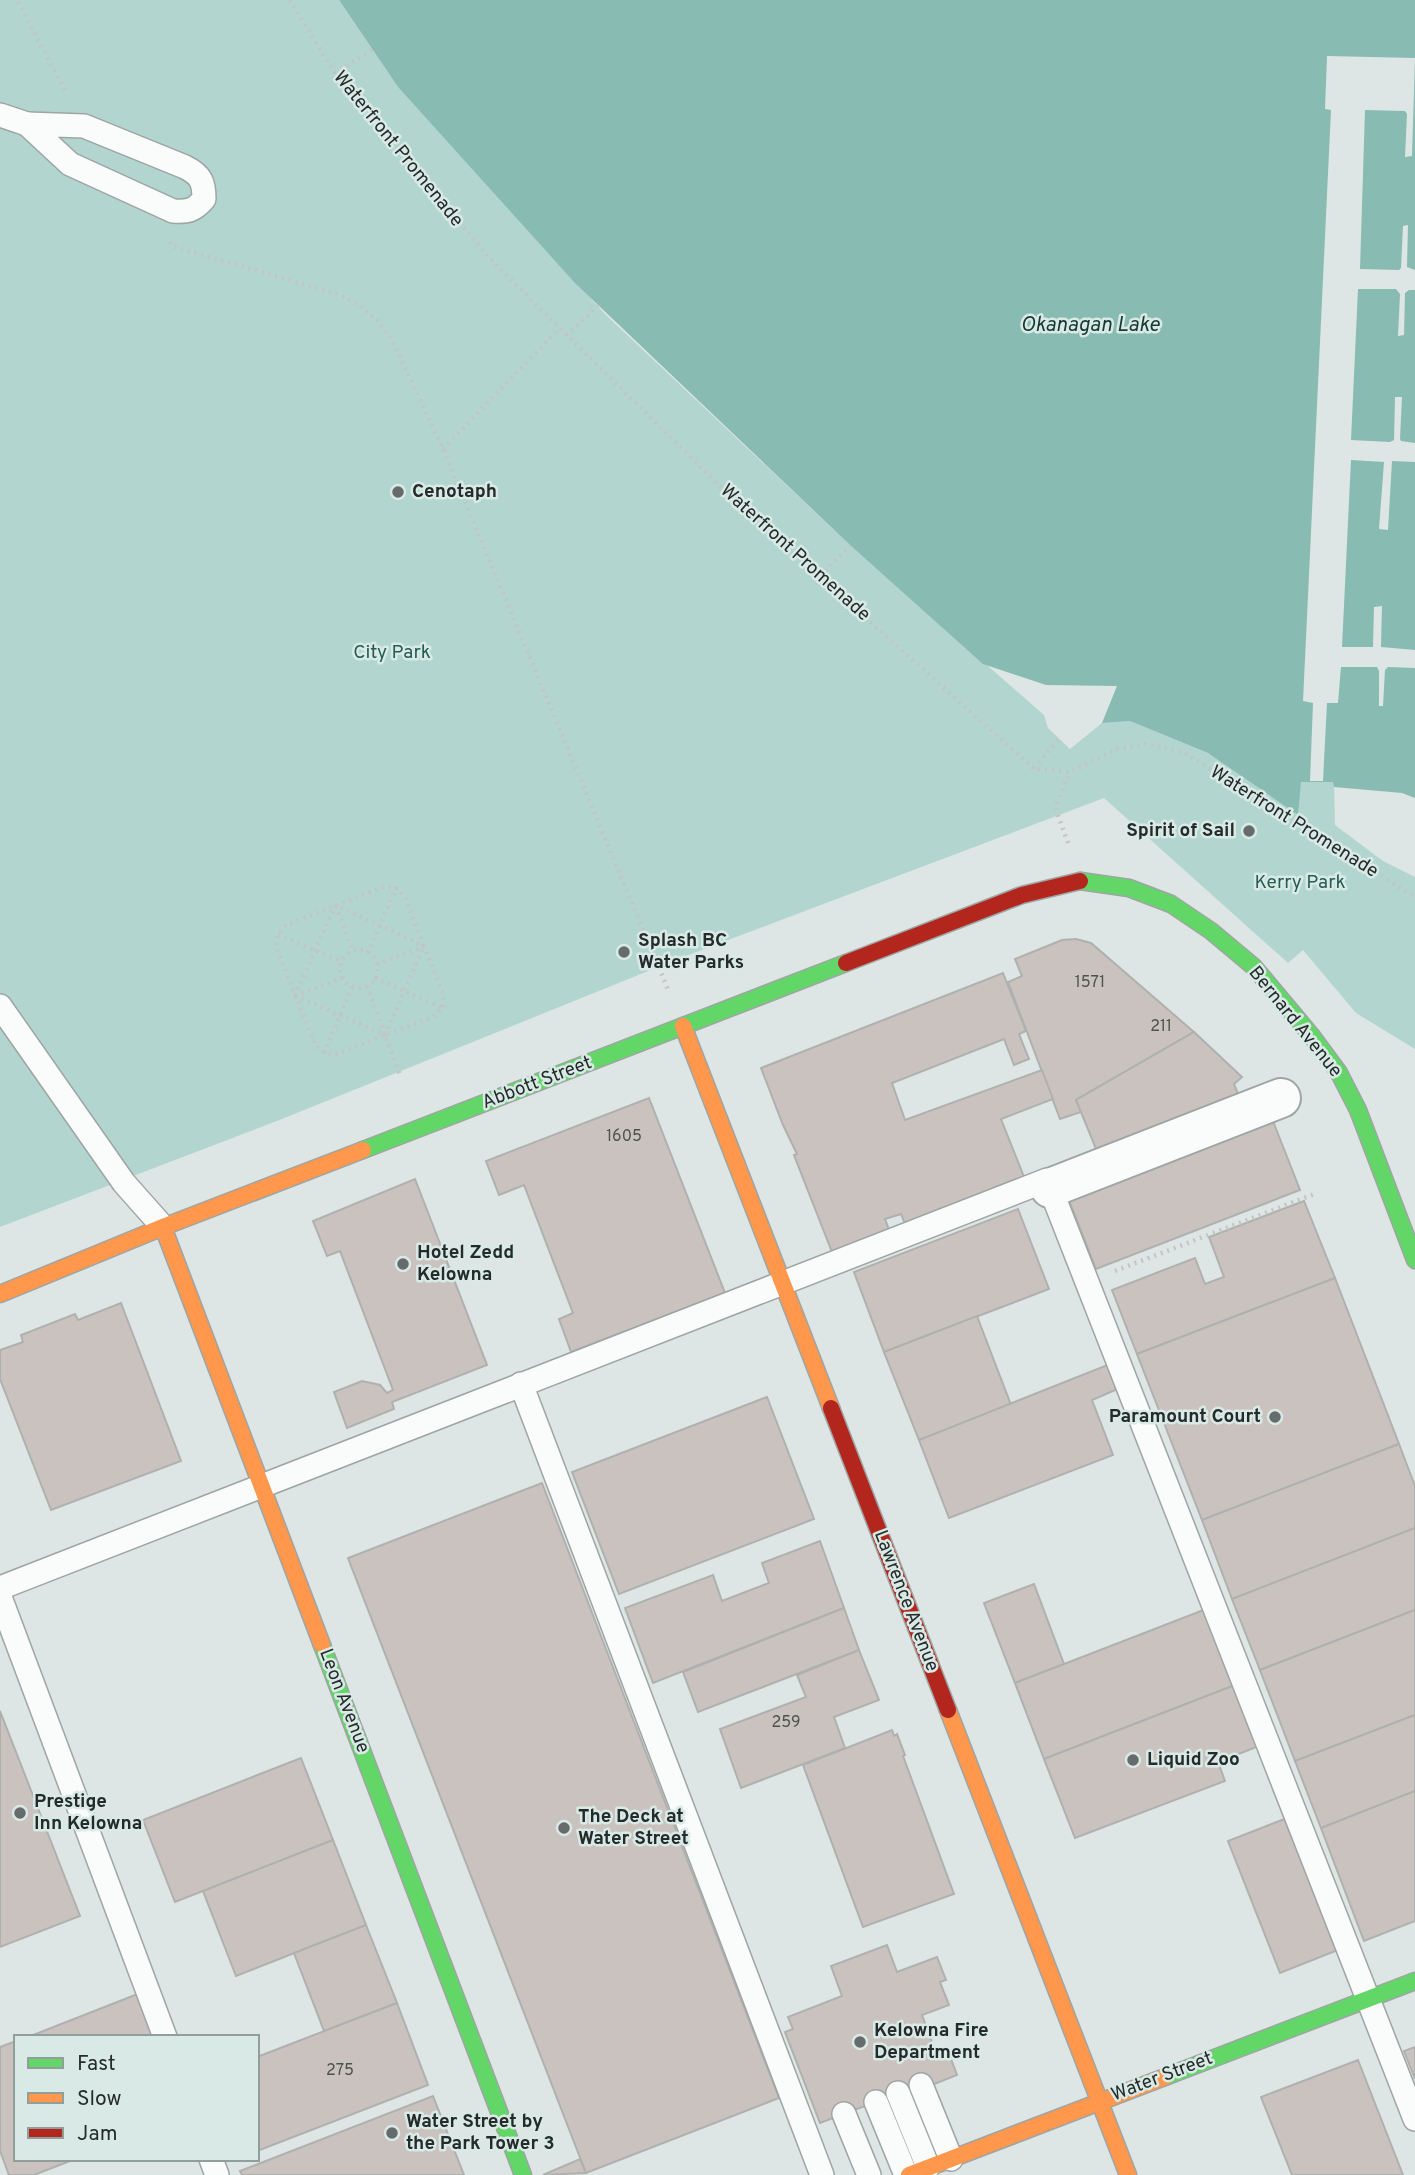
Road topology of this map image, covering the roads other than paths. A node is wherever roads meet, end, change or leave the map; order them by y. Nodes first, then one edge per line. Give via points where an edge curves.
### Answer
1 (0, 115) edge
2 (27, 124) junction
3 (1078, 881) joint
4 (0, 1006) edge
5 (683, 1026) junction
6 (1281, 1098) dead end
7 (1050, 1188) junction
8 (163, 1227) junction
9 (1415, 1260) edge
10 (783, 1282) junction
11 (0, 1294) edge
12 (521, 1384) junction
13 (262, 1485) junction
14 (0, 1588) edge
15 (0, 1597) edge
16 (1415, 1981) edge
17 (1369, 1999) junction
18 (164, 2035) edge
19 (920, 2085) dead end
20 (898, 2093) dead end
21 (1099, 2101) junction
22 (876, 2102) dead end
23 (844, 2114) dead end
24 (1415, 2119) edge
25 (951, 2159) junction
26 (915, 2173) edge
27 (523, 2175) edge
28 (822, 2175) edge
29 (869, 2175) edge
30 (1128, 2175) edge

1 - 2 lane
2 - 2 lane via 70,164 173,211 196,209 204,199 198,174 185,167 84,126
3 - 5 main road, Abbott Street via 1022,895
3 - 9 main road, Bernard Avenue via 1129,888 1171,904 1254,967 1339,1073 1358,1110
4 - 8 lane via 124,1184
5 - 8 main road, Abbott Street
5 - 10 main road, Lawrence Avenue
6 - 7 street
7 - 10 lane via 1047,1180
7 - 17 lane
8 - 11 main road, Abbott Street
8 - 13 main road, Leon Avenue
10 - 12 lane
10 - 21 main road, Lawrence Avenue
12 - 13 lane
12 - 28 lane
13 - 14 lane
13 - 27 main road, Leon Avenue
15 - 18 lane
16 - 17 main road, Water Street
17 - 21 main road, Water Street
17 - 24 lane
19 - 25 lane
20 - 26 lane
21 - 25 main road, Water Street
21 - 30 main road, Lawrence Avenue
22 - 26 lane
23 - 29 lane
25 - 26 main road, Water Street

